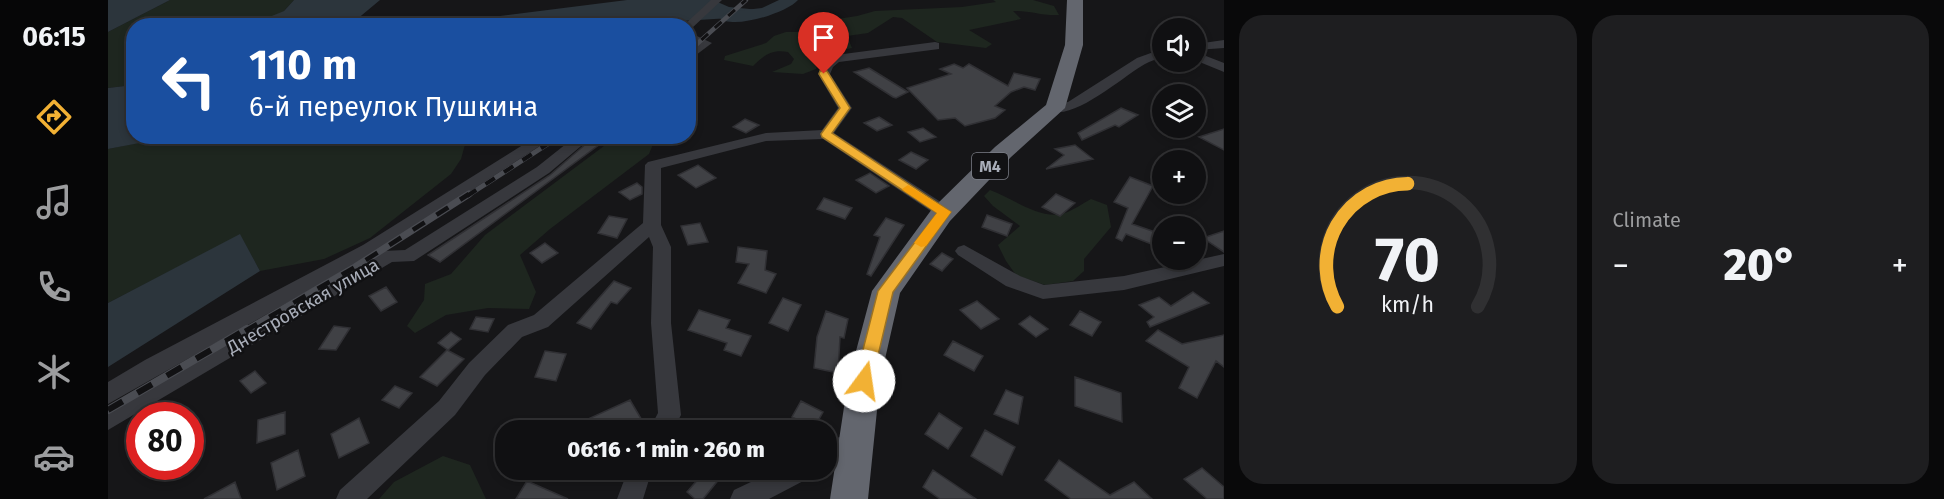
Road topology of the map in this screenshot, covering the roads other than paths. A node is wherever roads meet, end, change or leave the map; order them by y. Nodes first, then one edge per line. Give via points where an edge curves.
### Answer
1 (717, 0) edge
2 (1076, 0) edge
3 (696, 21) edge
4 (696, 34) edge
5 (1224, 44) edge
6 (935, 46) dead end
7 (1206, 46) edge
8 (696, 51) edge
9 (1152, 57) edge
10 (1206, 60) dead end
11 (1224, 68) edge
12 (1056, 108) junction
13 (826, 134) junction
14 (536, 144) edge
15 (576, 144) edge
16 (944, 212) junction
17 (652, 225) junction
18 (964, 251) dead end
19 (1224, 260) edge
20 (108, 394) edge
21 (108, 420) edge
22 (667, 420) edge
23 (855, 441) junction
24 (837, 450) edge
25 (637, 480) edge
26 (780, 480) edge
27 (349, 499) edge
28 (630, 499) edge
29 (743, 499) edge
30 (849, 499) edge

1 - 3 street
2 - 12 highway via 1074,45
4 - 8 street via 706,43
5 - 7 street
6 - 13 street via 836,59 827,65 824,74 845,108
9 - 12 street via 1072,106
10 - 11 street
12 - 16 highway, M4 via 1003,152
13 - 16 street
13 - 17 street via 766,137 653,165
14 - 20 street via 369,249
15 - 21 street, Днестровская улица via 543,170 408,256 389,256
16 - 23 highway, M4 via 886,291 864,381
17 - 22 street via 662,247 661,323 670,415
17 - 27 street via 541,321 515,331 477,369 447,408
18 - 19 street via 1013,281 1043,292 1124,283
23 - 24 street
23 - 30 highway, M4
25 - 28 street
26 - 29 street

